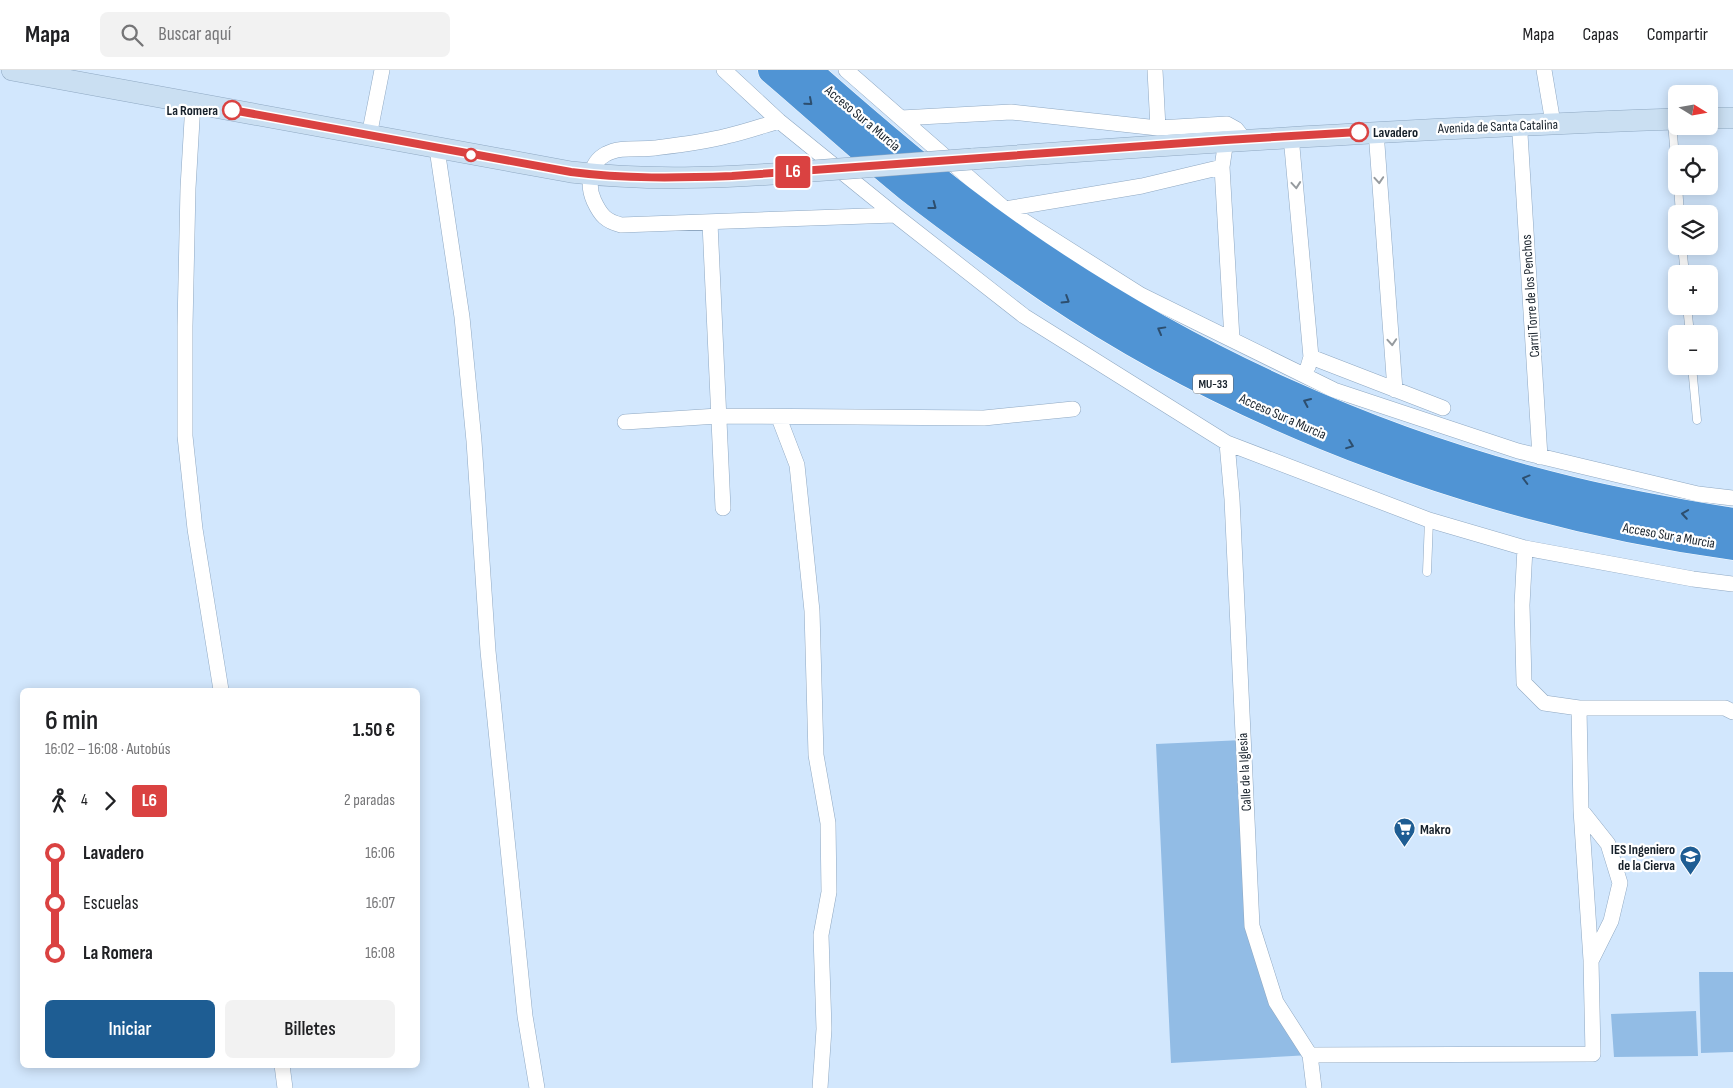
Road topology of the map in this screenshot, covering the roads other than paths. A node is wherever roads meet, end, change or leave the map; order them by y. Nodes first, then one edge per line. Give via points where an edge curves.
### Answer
1 (12, 70) edge
2 (382, 70) edge
3 (724, 70) edge
4 (772, 70) edge
5 (807, 70) edge
6 (846, 70) edge
7 (1155, 70) edge
8 (1544, 70) edge
9 (193, 103) junction
10 (901, 118) junction
11 (1718, 118) edge
12 (1733, 118) edge
13 (1668, 120) edge
14 (779, 121) junction
15 (1553, 123) junction
16 (1158, 128) junction
17 (1376, 131) junction
18 (1520, 134) dead end
19 (370, 136) junction
20 (1291, 136) junction
21 (1235, 140) junction
22 (437, 149) junction
23 (1222, 167) junction
24 (590, 175) junction
25 (1005, 209) junction
26 (895, 215) junction
27 (710, 223) junction
28 (1232, 339) junction
29 (1311, 357) junction
30 (1693, 375) edge
31 (1304, 376) junction
32 (1371, 380) junction
33 (1395, 390) junction
34 (1364, 401) junction
35 (1443, 408) dead end
36 (1073, 409) dead end
37 (718, 416) junction
38 (778, 418) junction
39 (1696, 420) dead end
40 (626, 422) dead end
41 (1227, 443) junction
42 (1540, 457) junction
43 (1733, 498) edge
44 (723, 508) dead end
45 (1430, 520) junction
46 (1733, 522) edge
47 (1733, 546) edge
48 (1525, 548) junction
49 (1427, 572) dead end
50 (1733, 584) edge
51 (221, 688) edge
52 (1579, 708) junction
53 (1733, 712) edge
54 (1581, 810) junction
55 (1591, 960) junction
56 (1310, 1055) junction
57 (282, 1068) edge
58 (285, 1088) edge
59 (537, 1088) edge
60 (820, 1088) edge
61 (1314, 1088) edge

1 - 9 main road, Avenida de Santa Catalina
2 - 19 street
3 - 14 street
4 -> 47 highway, Acceso Sur a Murcia / MU-33 via 910,188 1006,260 1115,331 1228,392 1330,438 1478,490 1620,526
46 -> 5 highway, Acceso Sur a Murcia / MU-33 via 1564,489 1452,457 1362,424 1241,371 1143,320 1020,242 876,130
6 - 10 street
7 - 16 street
8 - 15 street
9 - 19 main road, Avenida de Santa Catalina
9 - 51 street via 188,188 186,436 195,529
10 - 16 street via 1011,112
10 - 25 street
11 - 12 main road
13 - 15 main road, Avenida de Santa Catalina
14 - 24 street via 726,137 653,148 614,150 597,162
14 - 26 street
15 - 17 main road, Avenida de Santa Catalina
16 - 21 street via 1227,124 1236,129
17 - 20 main road, Avenida de Santa Catalina
17 -> 33 street
18 - 42 street, Carril Torre de los Penchos
19 - 22 main road, Avenida de Santa Catalina
20 - 21 main road, Avenida de Santa Catalina
20 -> 29 street
21 - 23 street
21 - 24 main road, Avenida de Santa Catalina, bridge via 732,176
22 - 24 main road, Avenida de Santa Catalina
22 - 59 street via 462,316 488,651 525,1016
23 - 25 street via 1142,186
23 - 28 street
24 - 27 street via 591,195 609,222 642,226
25 - 28 street via 1141,295
26 - 27 street
26 - 41 street via 1024,316
27 - 37 street
28 - 31 street
29 - 31 street
29 - 32 street
30 - 39 lane
31 - 34 street
32 - 33 street
32 - 34 street
33 - 35 street
34 - 42 street
36 - 38 street via 984,418
37 - 38 street
37 - 40 street
37 - 44 street
38 - 60 street via 797,465 812,611 816,755 828,823 829,892 820,934 824,1028
41 - 45 street
41 - 56 street, Calle de la Iglesia via 1252,926 1276,1002
42 - 43 street via 1698,494
45 - 48 street
45 - 49 lane
48 - 50 street
48 - 52 street via 1522,605 1524,683 1544,703
52 - 53 street via 1725,708
52 - 54 street
54 - 55 street
54 - 55 street via 1608,844 1620,882 1611,920
55 - 56 street via 1593,1054
56 - 61 street, Calle de la Iglesia
57 - 58 street

